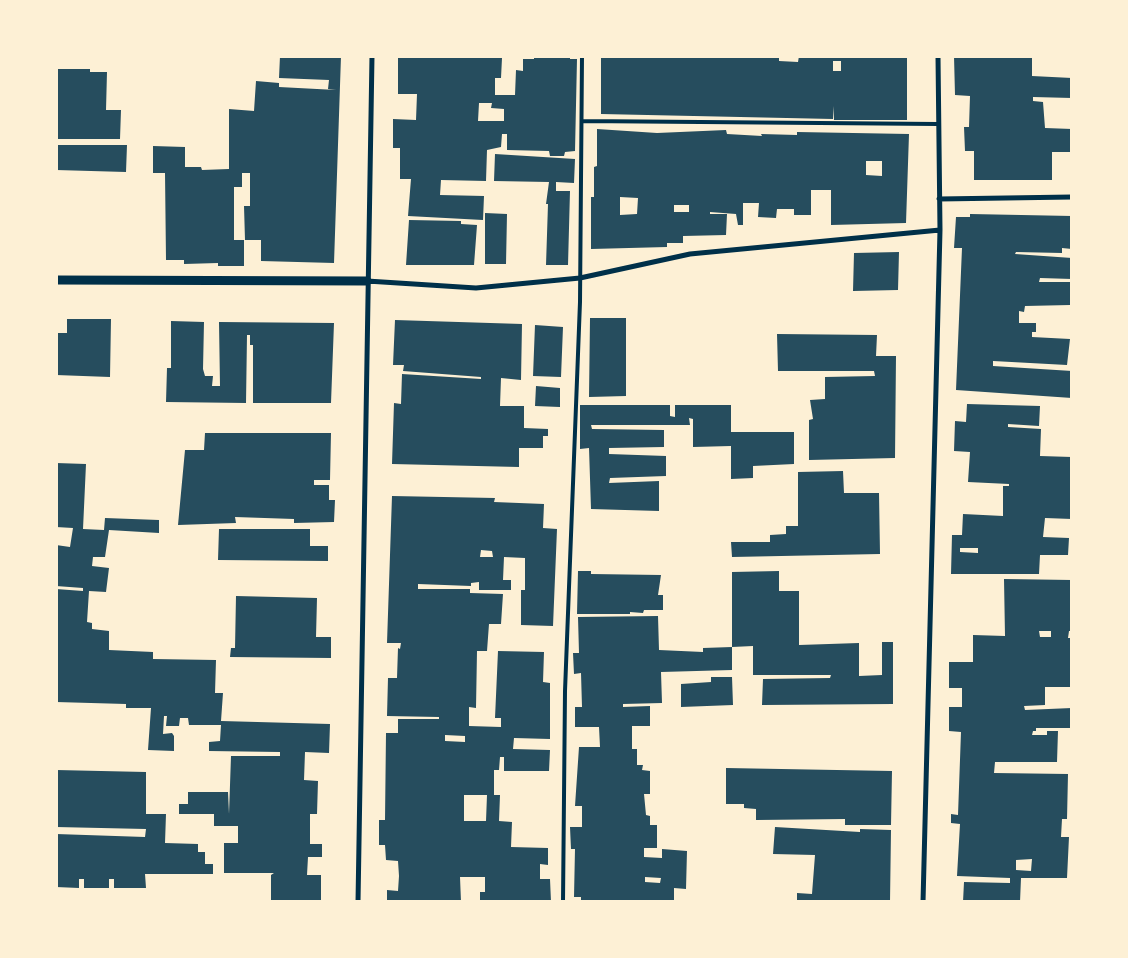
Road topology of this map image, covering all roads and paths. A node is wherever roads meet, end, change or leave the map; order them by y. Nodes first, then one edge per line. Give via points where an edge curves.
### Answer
1 (372, 56) edge
2 (582, 56) edge
3 (938, 56) edge
4 (582, 121) junction
5 (938, 124) junction
6 (1072, 197) edge
7 (939, 199) junction
8 (940, 230) junction
9 (580, 278) junction
10 (56, 280) edge
11 (367, 281) junction
12 (358, 902) edge
13 (563, 902) edge
14 (923, 902) edge

1 - 11 street
2 - 4 lane
3 - 5 street
4 - 5 lane
4 - 9 lane
5 - 7 street
6 - 7 street
7 - 8 street
8 - 9 street via 690,254
8 - 14 street
9 - 11 street via 476,288
9 - 13 lane via 565,690
10 - 11 street
11 - 12 street

